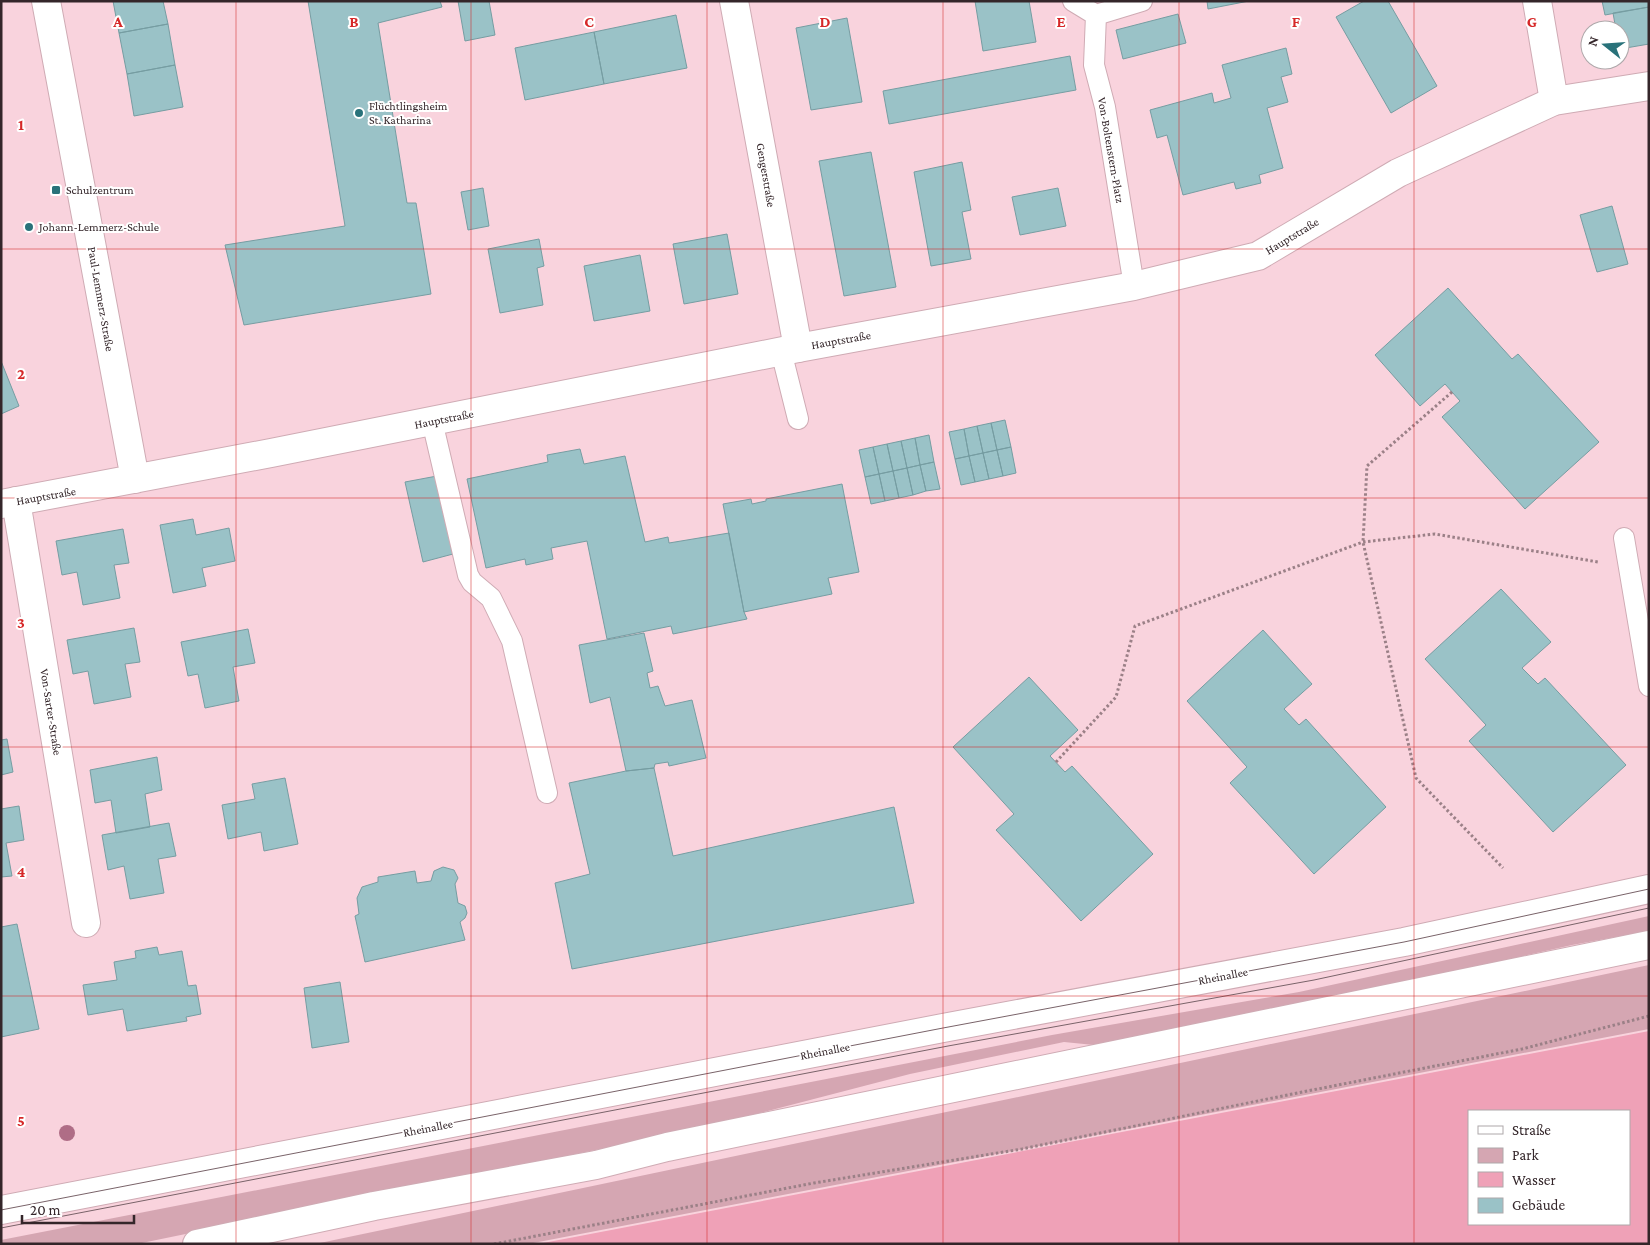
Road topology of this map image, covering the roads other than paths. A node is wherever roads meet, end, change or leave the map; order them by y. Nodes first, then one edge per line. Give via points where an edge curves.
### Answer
1 (46, 1) edge
2 (734, 1) edge
3 (1073, 1) edge
4 (1142, 1) edge
5 (1537, 1) edge
6 (1096, 15) junction
7 (1649, 86) edge
8 (1554, 101) junction
9 (1134, 286) junction
10 (789, 350) junction
11 (798, 419) dead end
12 (432, 421) junction
13 (135, 479) junction
14 (9, 502) edge
15 (1624, 538) dead end
16 (1649, 686) edge
17 (547, 793) dead end
18 (1649, 889) edge
19 (86, 923) dead end
20 (1649, 945) edge
21 (1, 1210) edge
22 (197, 1244) edge

1 - 13 street, Paul-Lemmerz-Straße
2 - 10 street, Gengerstraße
3 - 6 lane
4 - 6 lane
5 - 8 street
6 - 9 lane, Von-Boltenstern-Platz via 1094,65 1105,107
7 - 8 street, Hauptstraße
8 - 9 street, Hauptstraße via 1398,173 1258,256
9 - 10 street, Hauptstraße
10 - 11 lane
10 - 12 street, Hauptstraße
12 - 13 street, Hauptstraße
12 - 17 lane via 468,576 491,598 512,641
13 - 14 street, Hauptstraße
14 - 19 street, Von-Sarter-Straße
15 - 16 lane
18 - 21 street, Rheinallee via 1404,942
20 - 22 street via 667,1147 596,1165 374,1206

